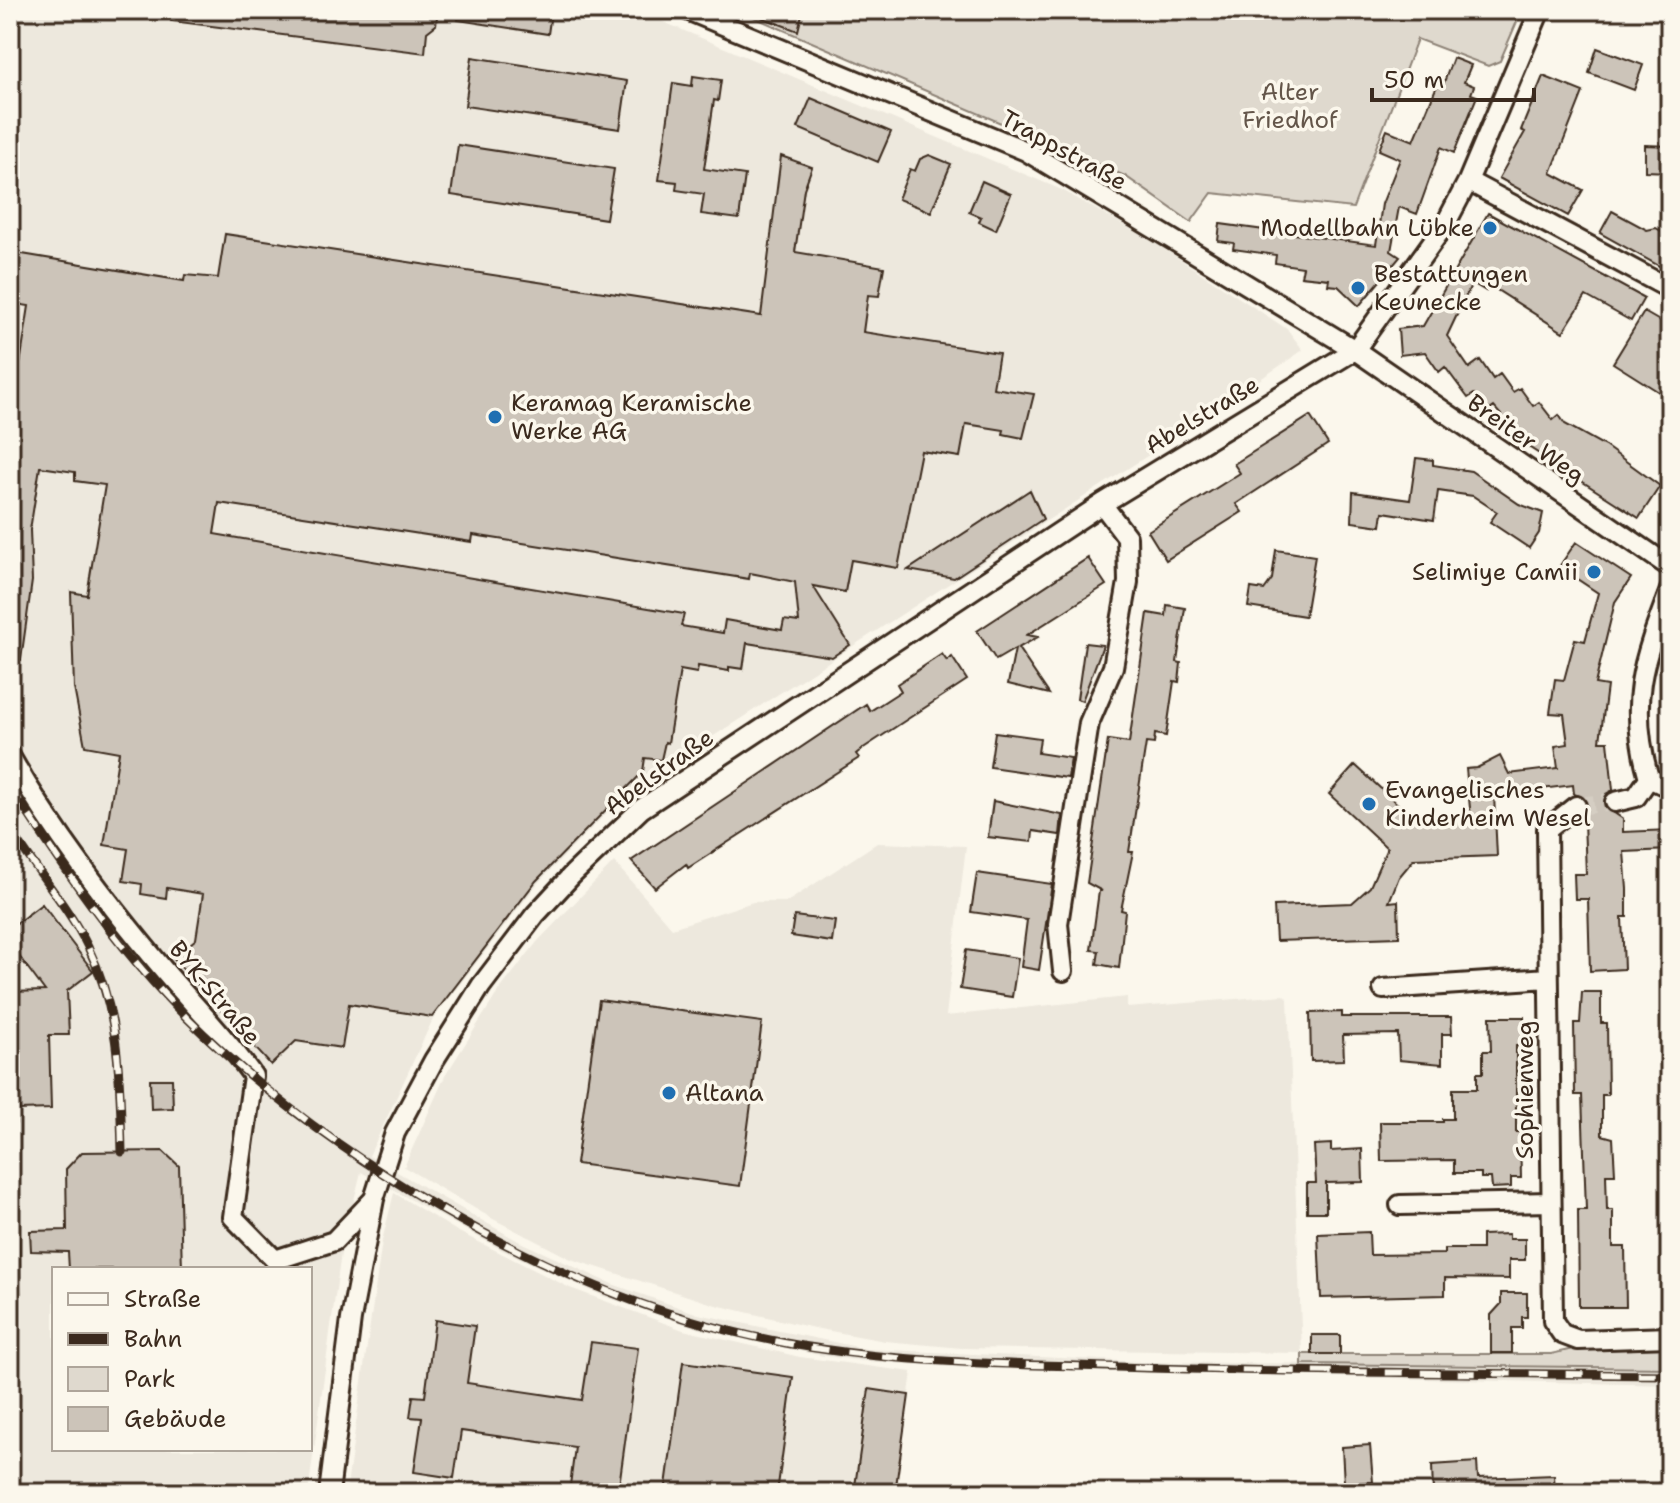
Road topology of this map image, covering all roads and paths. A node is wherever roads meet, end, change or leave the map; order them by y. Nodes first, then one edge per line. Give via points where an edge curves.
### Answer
1 (687, 10) edge
2 (1540, 10) edge
3 (1468, 181) junction
4 (1670, 289) edge
5 (1355, 350) junction
6 (1102, 504) junction
7 (1670, 567) edge
8 (1670, 590) edge
9 (10, 756) edge
10 (1649, 778) junction
11 (1670, 788) edge
12 (1615, 802) tunnel mouth
13 (1576, 806) tunnel mouth
14 (1063, 971) dead end
15 (1548, 978) junction
16 (1383, 989) dead end
17 (374, 1199) junction
18 (1550, 1202) junction
19 (1400, 1205) dead end
20 (1670, 1337) edge
21 (329, 1493) edge

1 - 5 street, Trappstraße via 1026,151
2 - 3 street
3 - 4 street
3 - 5 street via 1417,267
5 - 6 street, Abelstraße
5 - 7 street, Breiter Weg
6 - 14 street via 1127,537 1128,582 1113,667 1089,723 1058,924
6 - 17 street, Abelstraße via 641,809 572,875 481,986 395,1133
8 - 10 street via 1642,662 1637,738
9 - 17 street, BYK-Straße via 118,914 253,1076 233,1217 275,1260 334,1241
10 - 11 street
10 - 12 street via 1636,797
13 - 15 street, Sophienweg via 1547,829
15 - 16 street
15 - 18 street, Sophienweg
17 - 21 street, Abelstraße via 351,1319
18 - 19 street
18 - 20 street, Sophienweg via 1556,1328 1578,1340

